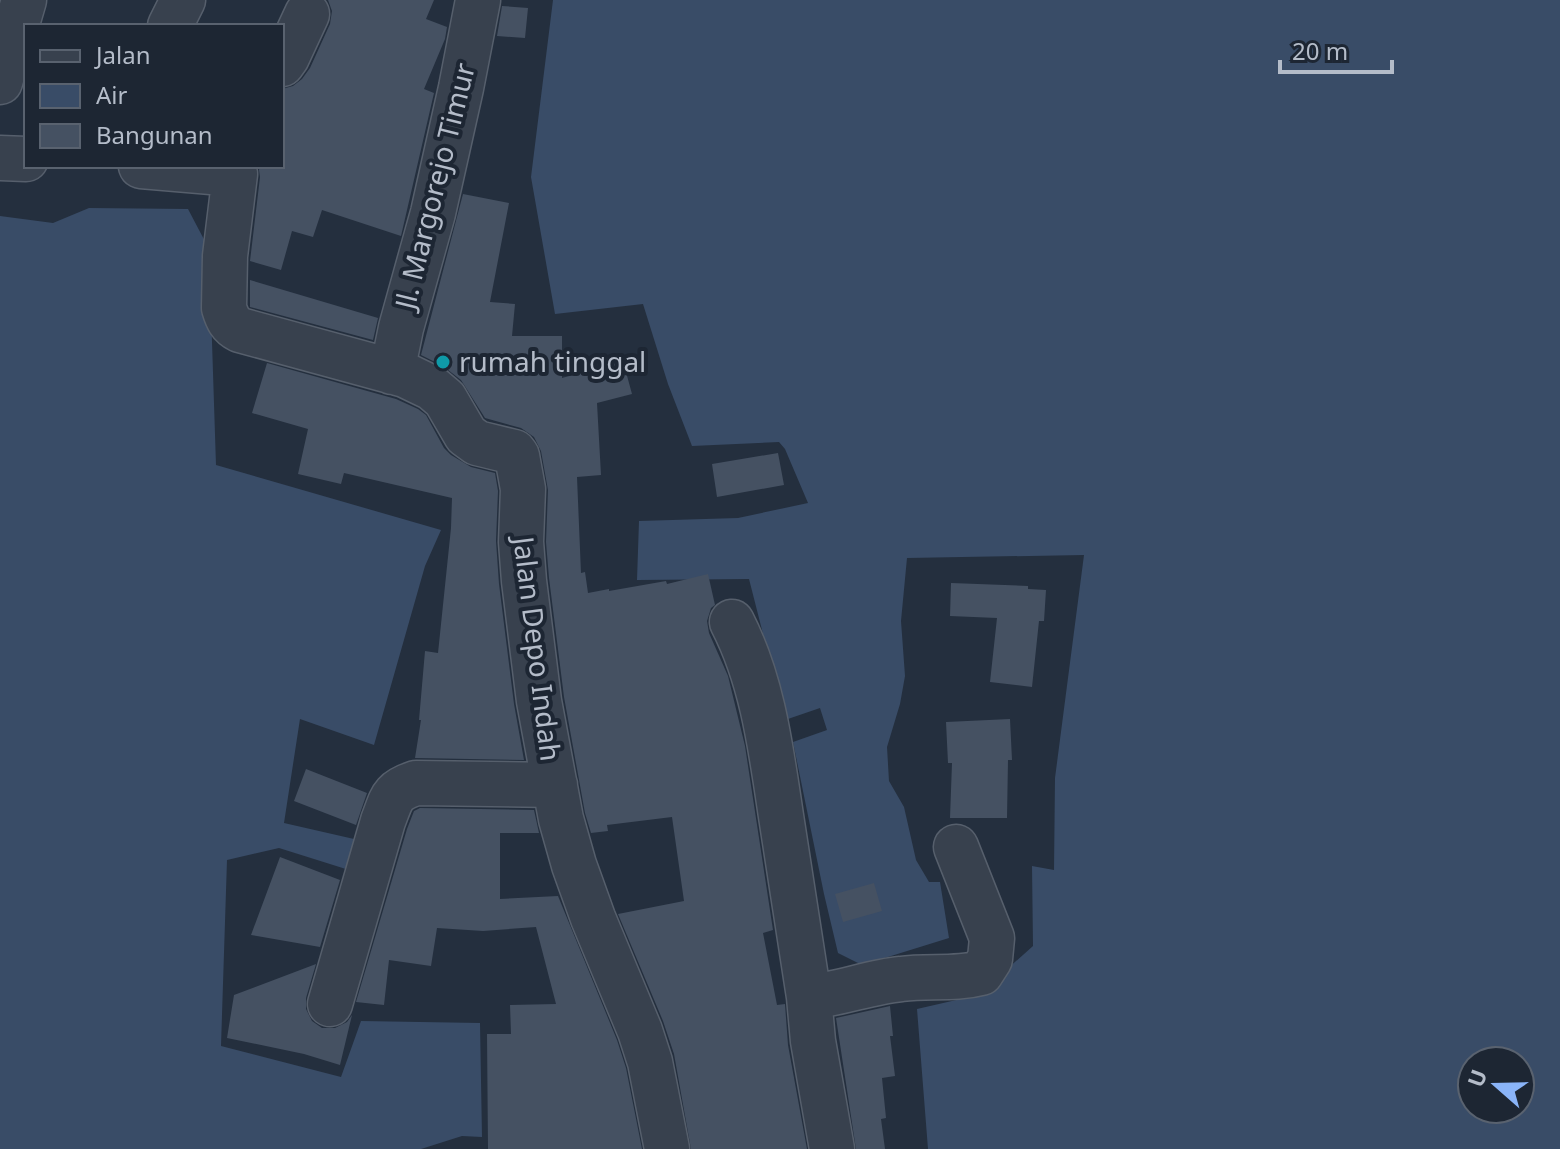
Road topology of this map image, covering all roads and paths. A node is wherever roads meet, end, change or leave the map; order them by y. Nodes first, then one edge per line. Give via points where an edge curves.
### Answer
1 (24, 0) edge
2 (183, 0) edge
3 (477, 3) edge
4 (307, 14) dead end
5 (171, 24) edge
6 (284, 61) edge
7 (0, 82) edge
8 (0, 158) edge
9 (24, 159) edge
10 (188, 168) edge
11 (236, 170) edge
12 (392, 372) junction
13 (732, 622) dead end
14 (555, 785) junction
15 (956, 847) dead end
16 (809, 997) junction
17 (330, 1004) dead end
18 (667, 1149) edge
19 (832, 1149) edge

1 - 7 street
2 - 5 street
3 - 12 street, Jl. Margorejo Timur via 448,152
4 - 6 street
8 - 9 street
10 - 11 street
11 - 12 street, Jalan Depo Indah via 225,269 224,308 232,326
12 - 14 street, Jalan Depo Indah via 432,388 445,399 466,435 514,452 520,462 524,581
13 - 16 street via 767,727
14 - 17 street via 416,783 401,788 383,821
14 - 18 street, Jalan Depo Indah via 574,865 650,1062
15 - 16 street via 992,938 990,959 981,973 901,979
16 - 19 street

